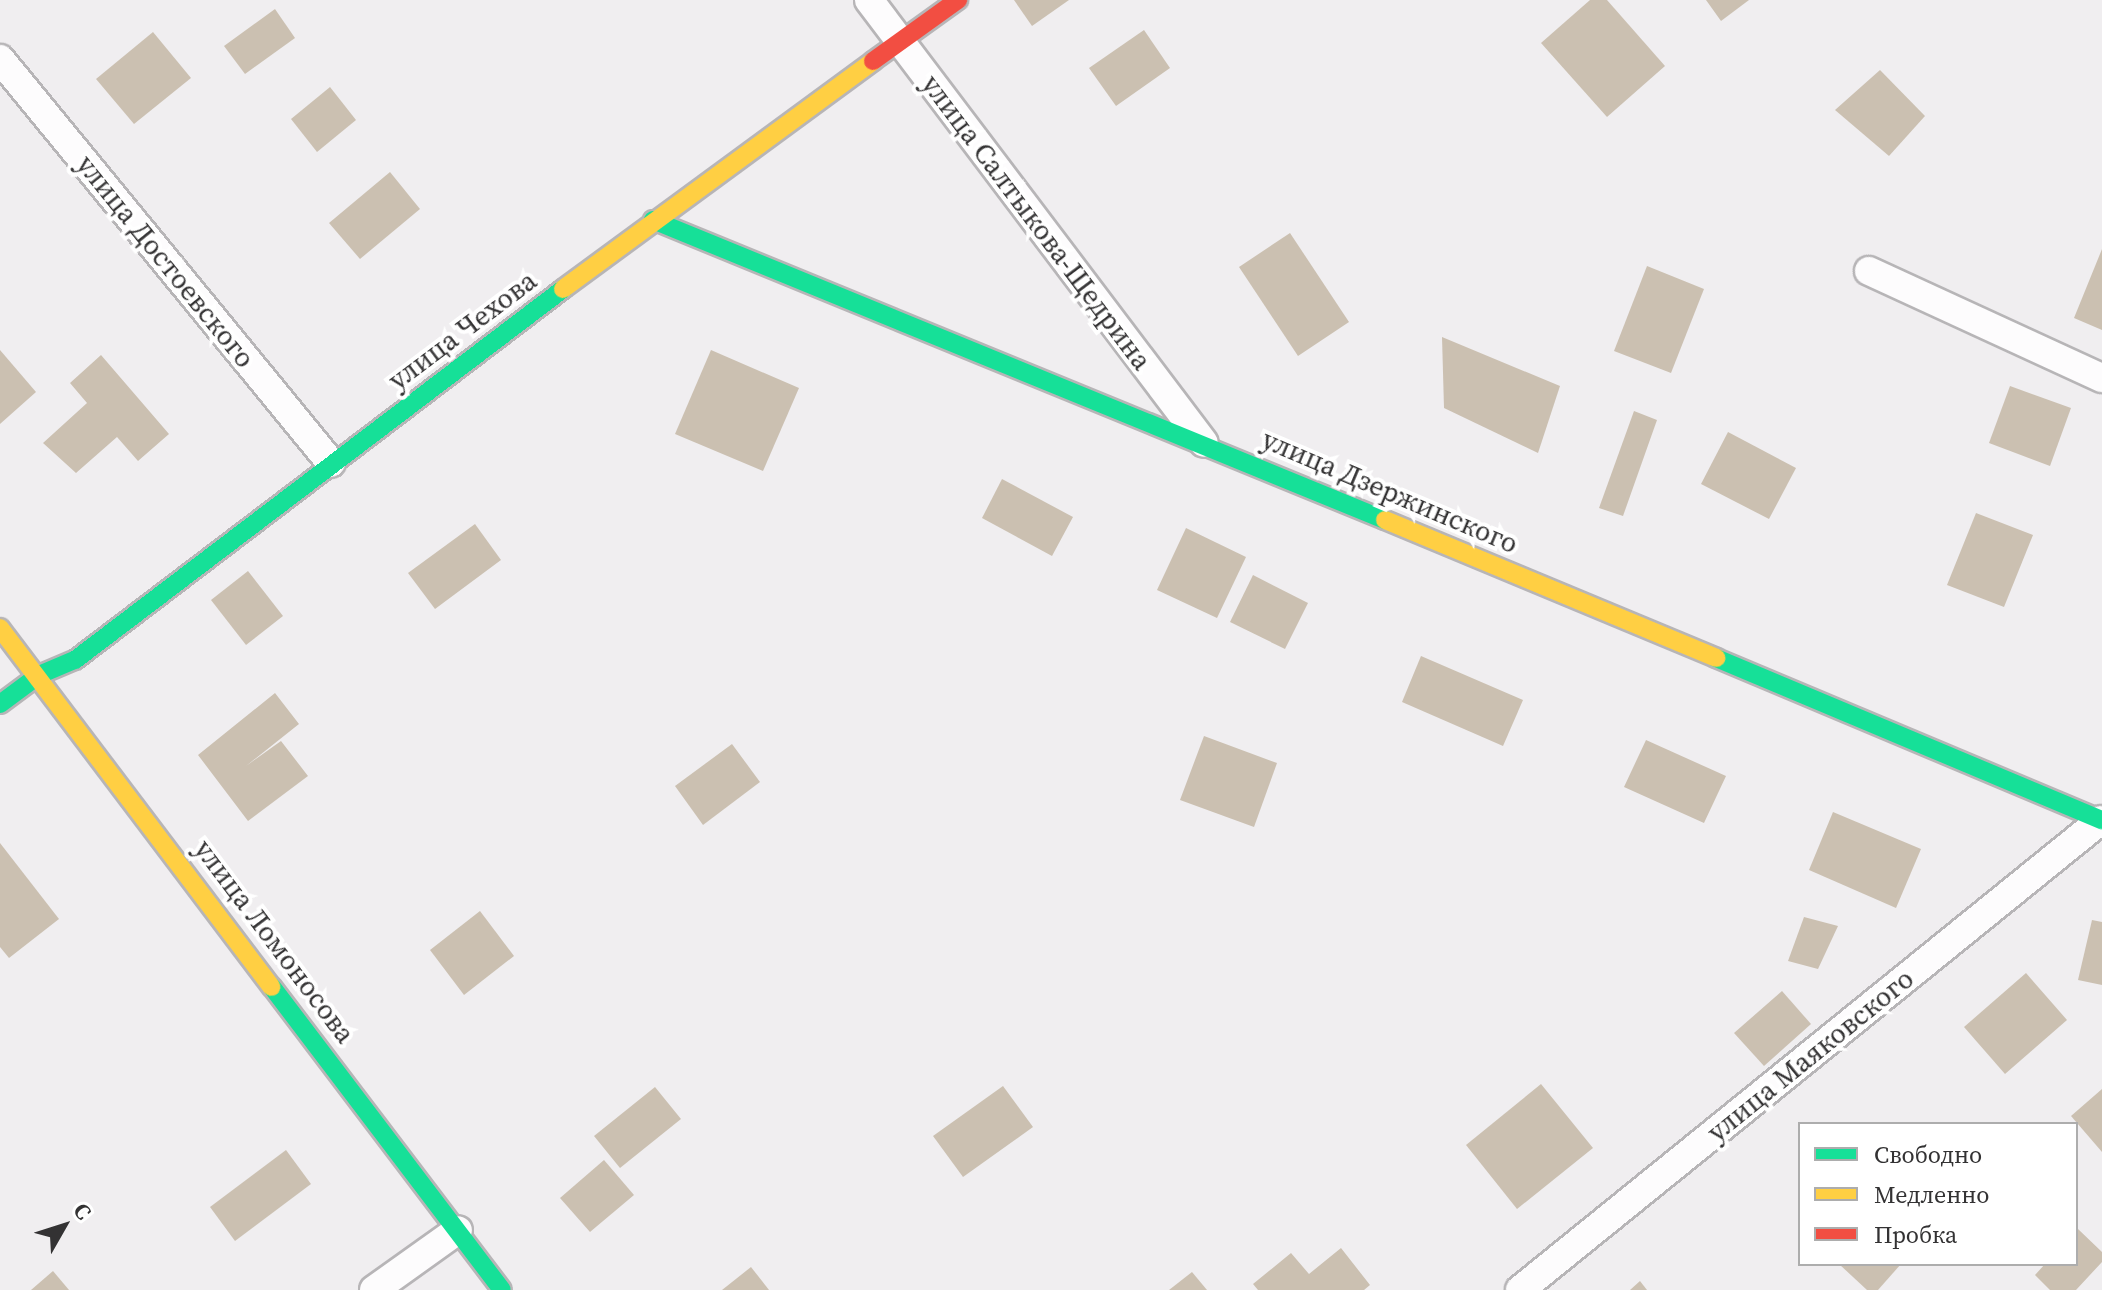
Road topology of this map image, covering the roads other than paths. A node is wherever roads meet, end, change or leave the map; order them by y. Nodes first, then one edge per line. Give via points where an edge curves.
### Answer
1 (869, 0) edge
2 (958, 0) edge
3 (901, 41) junction
4 (0, 59) edge
5 (653, 220) junction
6 (1869, 271) dead end
7 (2102, 378) edge
8 (1204, 444) junction
9 (331, 463) junction
10 (0, 628) edge
11 (39, 675) junction
12 (0, 704) edge
13 (2101, 820) edge
14 (458, 1230) junction
15 (374, 1290) edge
16 (502, 1290) edge
17 (1520, 1290) edge

1 - 3 street, улица Салтыкова-Щедрина
2 - 3 street, улица Чехова
3 - 5 street, улица Чехова
3 - 8 street, улица Салтыкова-Щедрина
4 - 9 street, улица Достоевского
5 - 8 street, улица Дзержинского
5 - 9 street, улица Чехова
6 - 7 street
8 - 13 street, улица Дзержинского
9 - 11 street, улица Чехова via 75,660
10 - 11 street, улица Ломоносова
11 - 12 street, улица Чехова
11 - 14 street, улица Ломоносова
13 - 17 street, улица Маяковского
14 - 15 street
14 - 16 street, улица Ломоносова

